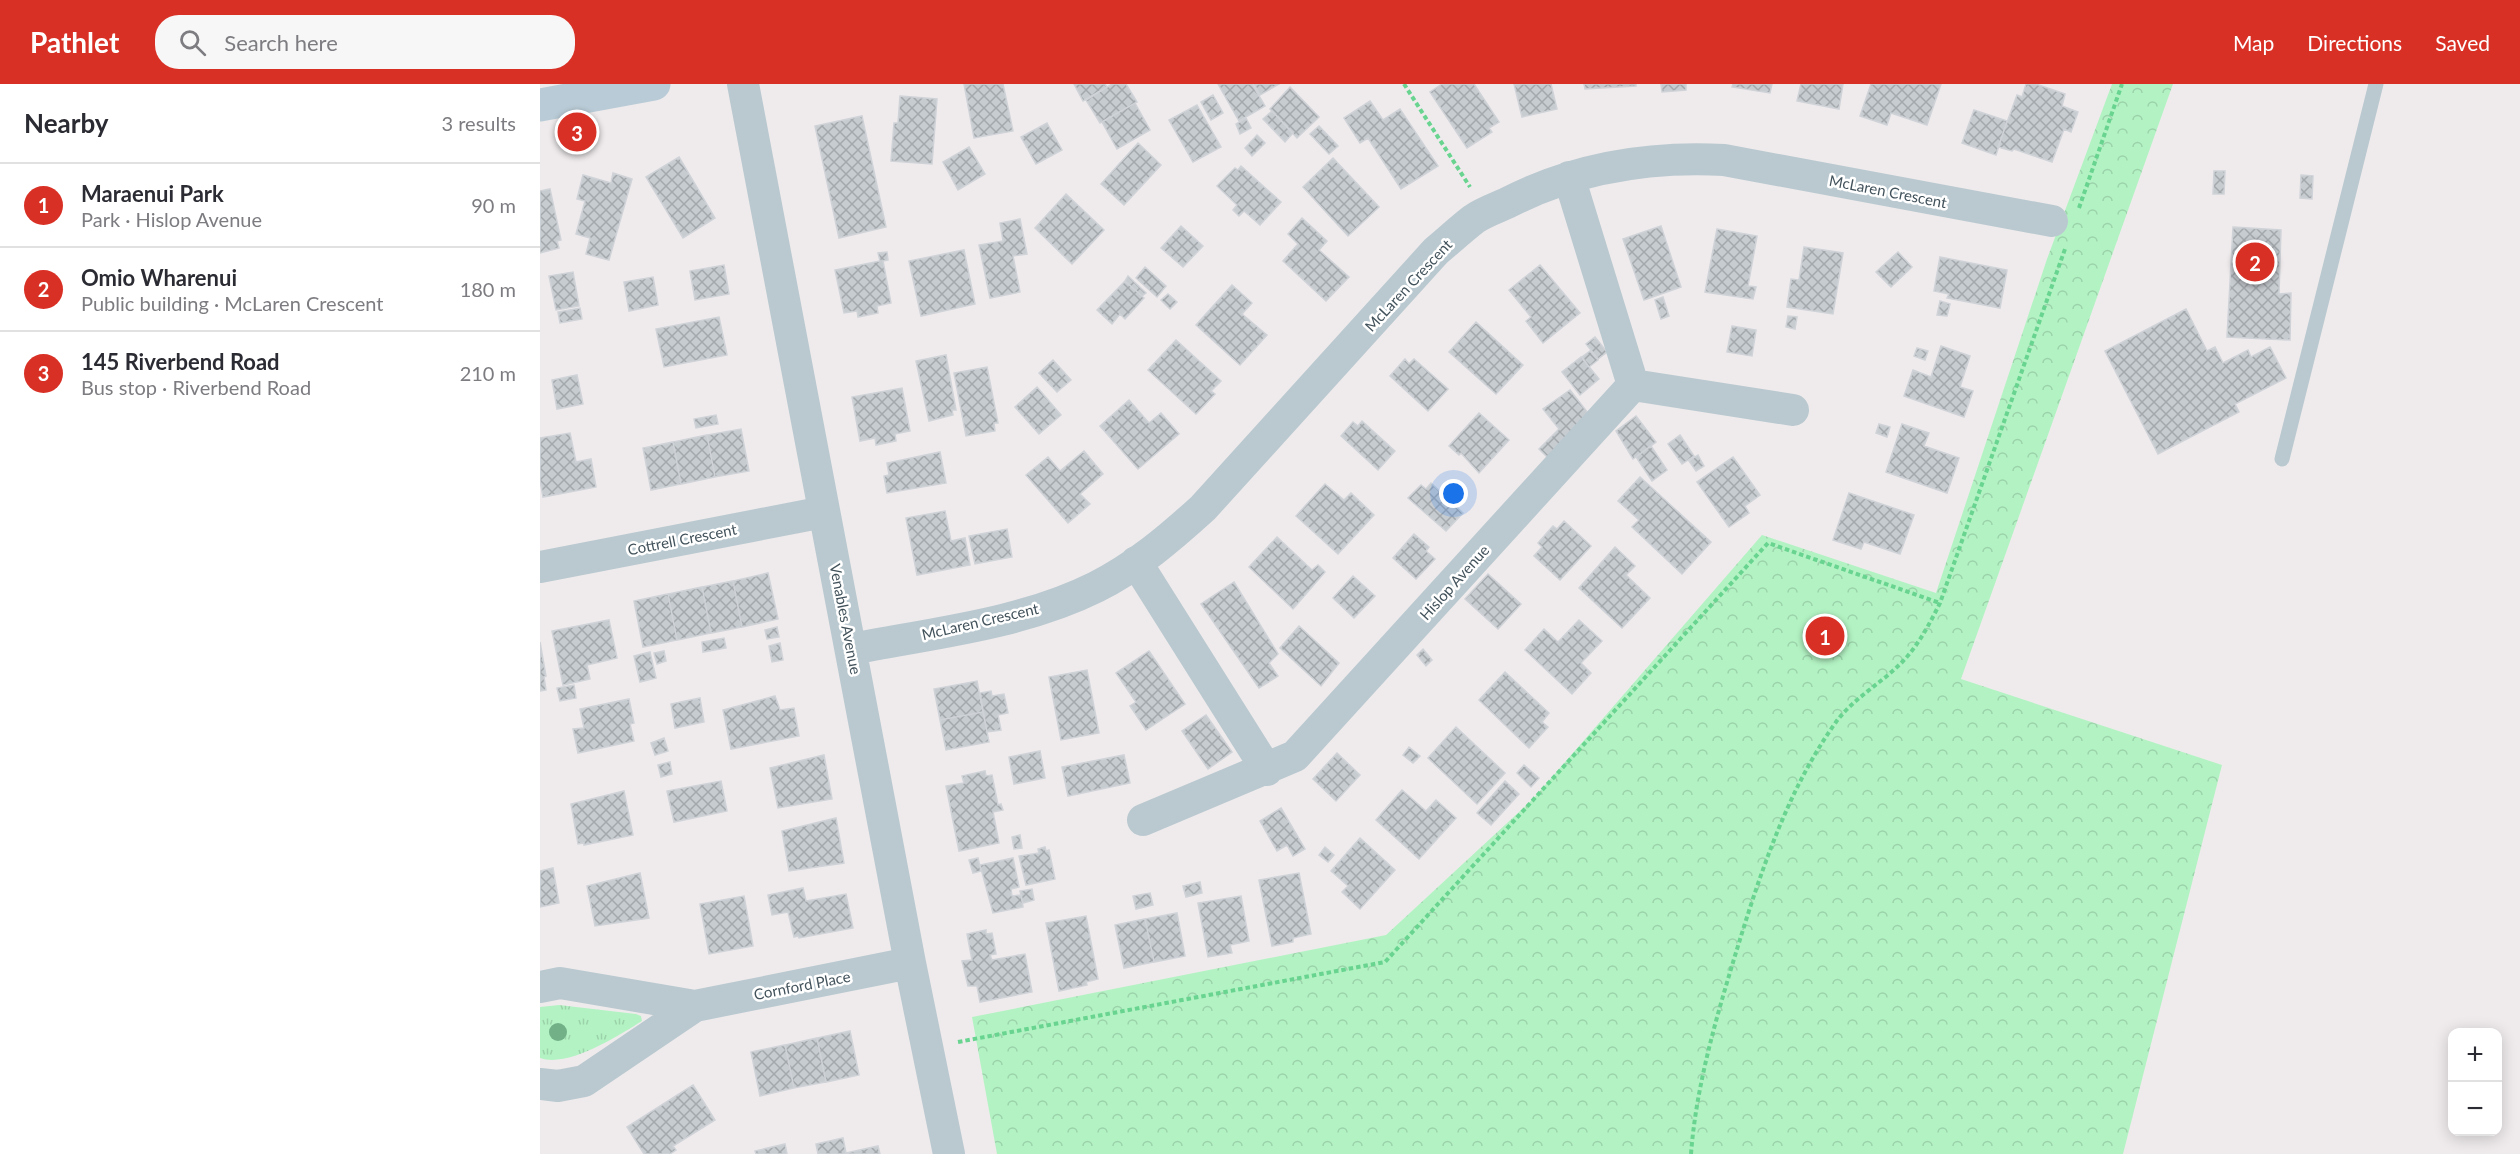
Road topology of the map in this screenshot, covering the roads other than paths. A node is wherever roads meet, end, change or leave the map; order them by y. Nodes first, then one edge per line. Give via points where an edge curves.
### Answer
1 (654, 84) edge
2 (743, 84) edge
3 (2376, 84) edge
4 (540, 105) edge
5 (1569, 177) junction
6 (2065, 226) road end
7 (1634, 385) junction
8 (1792, 410) dead end
9 (2282, 459) dead end
10 (824, 512) junction
11 (1136, 562) junction
12 (540, 567) edge
13 (852, 649) junction
14 (1267, 770) junction
15 (1143, 820) dead end
16 (910, 963) junction
17 (540, 987) edge
18 (694, 1006) junction
19 (540, 1084) edge
20 (949, 1154) edge

1 - 4 main road
2 - 10 street, Venables Avenue
3 - 9 lane
5 - 6 street, McLaren Crescent via 1641,161 1724,160
5 - 7 street
5 - 11 street, McLaren Crescent via 1528,192 1475,219 1436,251 1203,508 1163,545
7 - 8 street
7 - 14 street, Hislop Avenue via 1295,756
10 - 12 street, Cottrell Crescent
10 - 13 street, Venables Avenue
11 - 13 street, McLaren Crescent via 1096,586 1018,615
11 - 14 street
13 - 16 street, Venables Avenue
14 - 15 street, Hislop Avenue
16 - 18 street, Cornford Place
16 - 20 street, Venables Avenue
17 - 18 street, Cornford Place via 560,983
18 - 19 street, Cornford Place via 584,1081 558,1086

